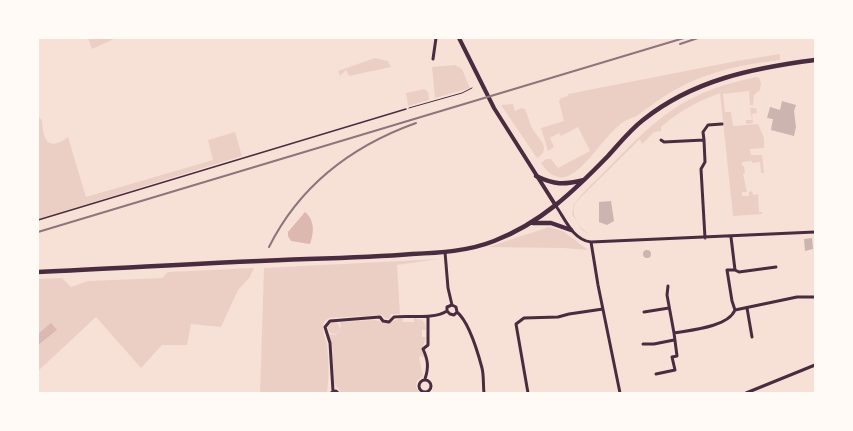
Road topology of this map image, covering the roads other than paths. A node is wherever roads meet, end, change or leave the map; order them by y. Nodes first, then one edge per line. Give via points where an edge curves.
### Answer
1 (436, 38) edge
2 (459, 38) edge
3 (432, 59) dead end
4 (815, 60) edge
5 (406, 109) road end
6 (722, 124) dead end
7 (661, 140) dead end
8 (704, 140) junction
9 (536, 176) junction
10 (586, 179) junction
11 (556, 206) junction
12 (38, 220) edge
13 (531, 223) junction
14 (572, 230) junction
15 (815, 232) edge
16 (730, 237) junction
17 (705, 238) junction
18 (591, 242) junction
19 (445, 252) junction
20 (776, 266) dead end
21 (735, 270) junction
22 (38, 272) edge
23 (668, 286) dead end
24 (815, 297) edge
25 (452, 305) junction
26 (603, 308) junction
27 (669, 308) junction
28 (747, 308) junction
29 (735, 310) junction
30 (447, 311) junction
31 (456, 312) junction
32 (644, 312) dead end
33 (428, 317) junction
34 (674, 333) junction
35 (752, 336) dead end
36 (674, 340) junction
37 (643, 344) dead end
38 (815, 365) edge
39 (656, 374) dead end
40 (425, 379) junction
41 (332, 392) edge
42 (338, 393) edge
43 (484, 393) edge
44 (528, 393) edge
45 (620, 393) edge
46 (746, 393) edge

1 - 3 street
2 - 9 street via 494,108
4 - 10 main road via 738,73 714,80 674,98 641,121
5 - 12 lane
6 - 8 street via 708,125 703,132
7 - 8 street
8 - 17 street via 705,162 701,169
9 - 10 main road via 563,184
9 - 11 street
10 - 11 main road
11 - 13 main road
11 - 14 street
13 - 14 main road via 551,223
13 - 19 main road via 495,241
14 - 18 street via 581,239
15 - 16 street
16 - 17 street
16 - 21 street
17 - 18 street
18 - 26 street
19 - 22 main road
19 - 25 street
20 - 21 street via 739,272
21 - 29 street via 727,270
23 - 27 street
24 - 28 street via 797,297
25 - 30 street via 447,307
25 - 31 street via 456,307
26 - 44 street via 558,318 524,318 516,324
26 - 45 street
27 - 32 street
27 - 34 street
28 - 29 street
28 - 35 street
29 - 34 street via 726,322
30 - 31 street via 452,315
30 - 33 street via 440,316
31 - 43 street via 462,316 482,368
33 - 40 street via 428,345 423,349 428,359
33 - 41 street via 394,317 389,322 383,321 380,317 328,322 326,331 330,343
34 - 36 street
36 - 37 street
36 - 39 street via 676,356 672,357 675,370
38 - 46 street
40 - 40 street via 421,380 418,386 425,392 429,391 431,385
41 - 42 street

